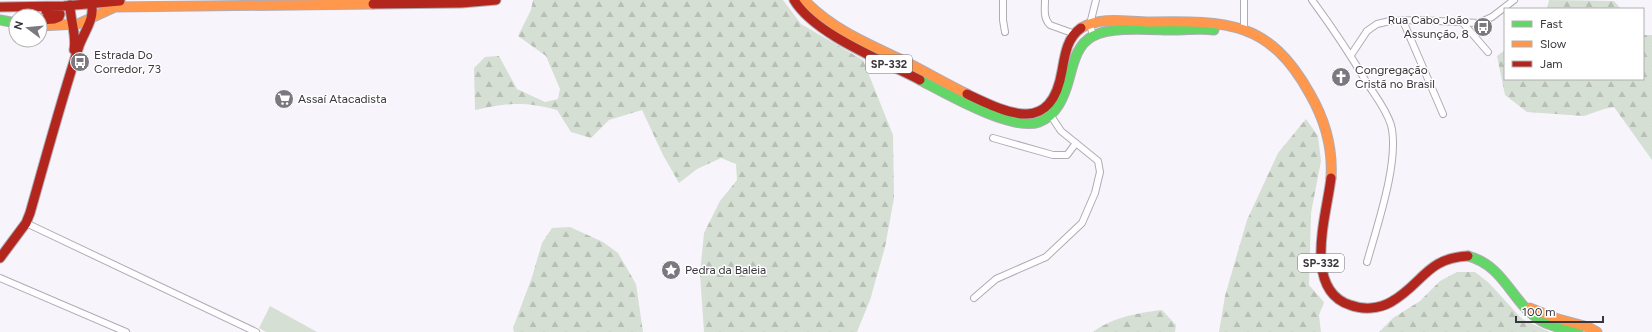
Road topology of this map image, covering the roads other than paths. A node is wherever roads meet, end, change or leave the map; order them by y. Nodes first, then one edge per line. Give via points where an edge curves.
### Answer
1 (179, 0) edge
2 (496, 0) edge
3 (794, 0) edge
4 (804, 0) edge
5 (1003, 0) edge
6 (1045, 0) edge
7 (1096, 0) edge
8 (1244, 0) edge
9 (1312, 0) edge
10 (1514, 0) edge
11 (70, 2) edge
12 (88, 2) edge
13 (10, 6) junction
14 (0, 7) edge
15 (16, 8) edge
16 (1504, 8) edge
17 (1504, 8) edge
18 (48, 11) edge
19 (48, 19) edge
20 (91, 20) junction
21 (1403, 21) junction
22 (1463, 23) junction
23 (1090, 24) junction
24 (71, 25) junction
25 (48, 26) edge
26 (1244, 31) junction
27 (1005, 32) dead end
28 (1074, 34) junction
29 (1093, 36) junction
30 (1488, 52) dead end
31 (1351, 55) junction
32 (1072, 68) junction
33 (1443, 114) dead end
34 (1051, 116) junction
35 (54, 135) junction
36 (993, 138) dead end
37 (1076, 143) junction
38 (26, 223) junction
39 (0, 258) edge
40 (1367, 262) dead end
41 (0, 278) edge
42 (974, 298) dead end
43 (1526, 306) junction
44 (126, 332) edge
45 (256, 332) edge
46 (1578, 332) edge
47 (1597, 332) edge

1 - 12 main road
2 - 20 main road via 461,3 248,7 115,7
3 - 34 main road, SP-332 via 808,17 833,34 981,110 1018,122 1039,122
4 - 28 main road, SP-332 via 828,21 870,45 984,101 1023,114 1044,110 1054,98 1066,52
5 - 27 street
6 - 28 street via 1047,22
7 - 23 street
8 - 26 street
9 - 31 street
10 - 16 street
11 - 12 main road
11 - 13 main road via 46,7
11 - 24 main road
12 - 20 main road via 93,9
13 - 14 main road
13 - 15 main road
17 - 22 street via 1484,21 1474,24
18 - 19 main road via 60,14 58,18
20 - 24 main road
20 - 35 main road via 78,48
21 - 22 street
21 - 31 street via 1383,22 1372,27
21 - 33 street
22 - 30 street
23 - 26 main road, SP-332 via 1105,21 1189,21 1234,26
23 - 28 main road, SP-332
23 - 29 street
24 - 25 main road
24 - 35 main road via 76,44 54,125
26 - 29 main road, SP-332 via 1143,30
26 - 43 main road, SP-332 via 1270,42 1285,57 1304,84 1323,120 1331,160 1331,178 1320,258 1325,283 1332,294 1355,307 1370,308 1382,305 1405,292 1442,260 1453,256 1467,256 1478,258 1492,266
28 - 32 main road via 1079,44
29 - 32 main road via 1083,44
31 - 40 street via 1383,106 1391,126 1392,137 1388,189
32 - 34 main road via 1062,101
34 - 37 street via 1061,131
35 - 38 main road
36 - 37 street via 1053,155 1067,156
37 - 42 street via 1098,161 1100,172 1095,193 1082,223 1046,257 996,279
38 - 39 main road
38 - 45 street
41 - 44 street
43 - 46 main road, SP-332 via 1547,323
43 - 47 main road, SP-332

